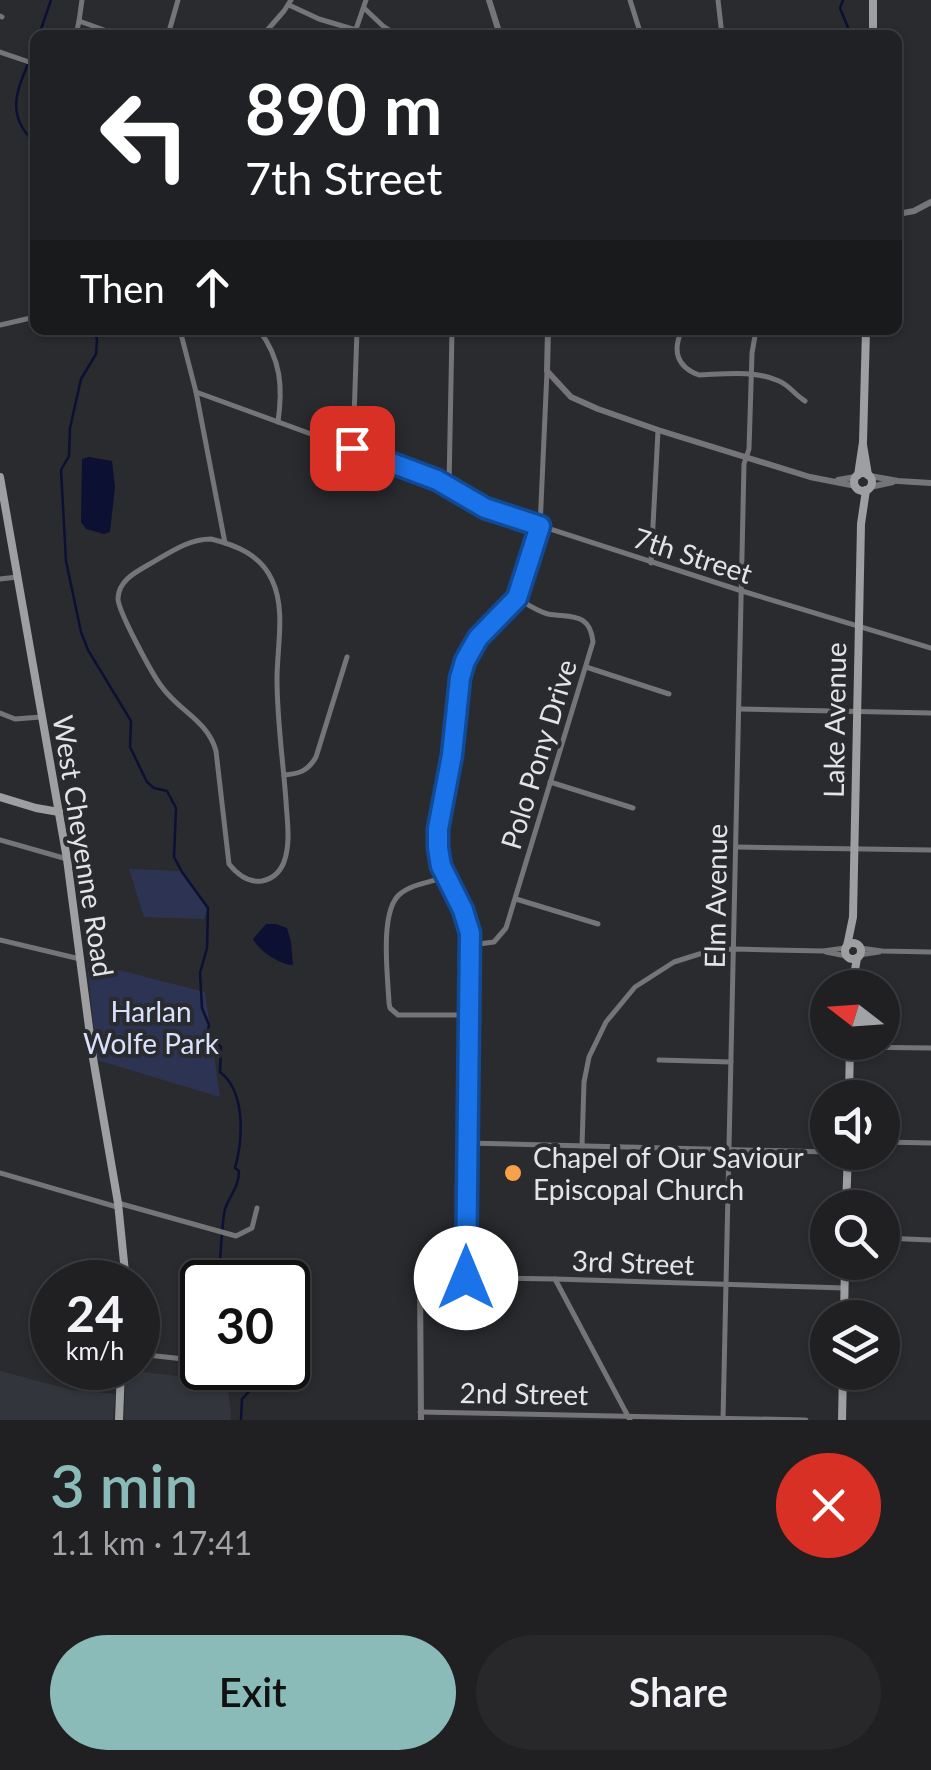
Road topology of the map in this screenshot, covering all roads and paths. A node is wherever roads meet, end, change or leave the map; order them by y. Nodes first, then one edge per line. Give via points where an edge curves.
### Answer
1 (82, 0) edge
2 (178, 0) edge
3 (490, 0) edge
4 (630, 0) edge
5 (718, 0) edge
6 (874, 0) edge
7 (290, 3) edge
8 (365, 4) edge
9 (79, 21) junction
10 (77, 30) edge
11 (104, 30) edge
12 (169, 30) edge
13 (268, 30) edge
14 (349, 30) edge
15 (356, 30) edge
16 (389, 30) edge
17 (499, 30) edge
18 (639, 30) edge
19 (721, 30) edge
20 (873, 30) edge
21 (0, 52) edge
22 (30, 63) edge
23 (931, 202) edge
24 (902, 213) edge
25 (30, 318) edge
26 (0, 325) edge
27 (181, 335) edge
28 (262, 335) edge
29 (357, 335) edge
30 (452, 335) edge
31 (548, 335) edge
32 (680, 335) edge
33 (755, 335) edge
34 (866, 335) edge
35 (546, 371) junction
36 (752, 374) junction
37 (196, 392) junction
38 (804, 401) dead end
39 (278, 422) junction
40 (658, 430) junction
41 (862, 442) junction
42 (353, 448) junction
43 (746, 456) junction
44 (869, 476) junction
45 (0, 477) edge
46 (898, 481) junction
47 (931, 483) edge
48 (860, 484) junction
49 (450, 486) junction
50 (540, 526) junction
51 (225, 543) junction
52 (652, 563) junction
53 (19, 577) junction
54 (0, 580) edge
55 (742, 591) junction
56 (517, 598) junction
57 (859, 627) junction
58 (931, 648) edge
59 (347, 657) dead end
60 (586, 667) junction
61 (669, 694) dead end
62 (739, 709) junction
63 (0, 713) edge
64 (857, 713) junction
65 (931, 713) edge
66 (42, 717) junction
67 (284, 775) junction
68 (550, 782) junction
69 (0, 797) edge
70 (633, 808) dead end
71 (59, 812) junction
72 (0, 840) edge
73 (736, 847) junction
74 (854, 850) junction
75 (931, 850) edge
76 (67, 859) junction
77 (445, 877) junction
78 (516, 899) junction
79 (598, 924) dead end
80 (0, 940) edge
81 (470, 945) junction
82 (734, 949) junction
83 (852, 952) junction
84 (931, 952) edge
85 (80, 959) junction
86 (852, 970) edge
87 (469, 1015) junction
88 (900, 1046) edge
89 (931, 1048) edge
90 (659, 1060) dead end
91 (732, 1062) junction
92 (900, 1142) edge
93 (467, 1143) junction
94 (931, 1143) edge
95 (582, 1146) junction
96 (730, 1149) junction
97 (810, 1151) edge
98 (0, 1174) edge
99 (118, 1205) junction
100 (256, 1208) dead end
101 (900, 1239) edge
102 (931, 1240) edge
103 (124, 1260) edge
104 (420, 1277) joint
105 (466, 1278) junction
106 (554, 1279) junction
107 (844, 1280) edge
108 (726, 1285) junction
109 (844, 1288) junction
110 (844, 1300) edge
111 (120, 1390) edge
112 (843, 1390) edge
113 (420, 1416) edge
114 (628, 1418) edge
115 (723, 1418) edge
116 (119, 1420) edge
117 (806, 1420) edge
118 (842, 1420) edge

1 - 9 street
2 - 12 street
3 - 17 street
4 - 18 street
5 - 19 street
6 - 20 main road
7 - 13 street
7 - 14 street
8 - 15 street
8 - 16 street
9 - 10 street
9 - 11 street
21 - 22 street
23 - 24 street
25 - 26 street
27 - 37 street
28 - 39 street via 280,374
29 - 42 street
30 - 49 street
31 - 35 street
32 - 36 street via 677,358 693,373
33 - 36 street, Elm Avenue
34 - 41 main road, Lake Avenue
35 - 40 street via 571,397
35 - 50 street
36 - 38 street via 780,381
36 - 43 street, Elm Avenue
37 - 39 street, 7th Street
37 - 51 street
39 - 42 street, 7th Street
40 - 43 street
40 - 52 street
41 - 44 main road, Lake Avenue
41 - 48 main road, Lake Avenue
42 - 49 street, 7th Street
43 - 48 street via 810,477
43 - 55 street, Elm Avenue
44 - 46 street
44 - 48 main road, Lake Avenue via 872,482
45 - 53 main road, West Cheyenne Road
46 - 47 street
46 - 48 street
48 - 57 main road, Lake Avenue
49 - 50 street, 7th Street via 485,508
50 - 52 street, 7th Street
50 - 56 street
51 - 67 street via 257,558 276,588
51 - 67 street via 190,542 133,574 120,587 118,604 161,686 211,737 229,864 254,881 268,879 283,864
52 - 55 street, 7th Street
53 - 54 street
53 - 66 main road, West Cheyenne Road
55 - 57 street, 7th Street
55 - 62 street, Elm Avenue
56 - 60 street, Polo Pony Drive via 587,624 593,642
56 - 77 street via 478,638 462,670 438,829
57 - 58 street, 7th Street
57 - 64 main road, Lake Avenue
59 - 67 street via 316,758 306,770
60 - 61 street
60 - 68 street, Polo Pony Drive
62 - 64 street
62 - 73 street, Elm Avenue
63 - 66 street via 20,720
64 - 65 street
64 - 74 main road, Lake Avenue
66 - 71 main road, West Cheyenne Road
68 - 70 street
68 - 78 street, Polo Pony Drive
69 - 71 main road
71 - 76 main road, West Cheyenne Road
72 - 76 street
73 - 74 street
73 - 82 street, Elm Avenue
74 - 75 street
74 - 83 main road, Lake Avenue
76 - 85 main road, West Cheyenne Road
77 - 81 street via 463,910
77 - 87 street via 405,890 390,908 388,1003 398,1015
78 - 79 street
78 - 81 street, Polo Pony Drive via 504,934
80 - 85 street
81 - 87 street
82 - 83 street
82 - 91 street, Elm Avenue
82 - 95 street via 674,962 614,1009 586,1070
83 - 84 street
83 - 86 main road, Lake Avenue
85 - 99 main road, West Cheyenne Road
87 - 93 street
88 - 89 street
90 - 91 street
91 - 96 street, Elm Avenue
92 - 94 street
93 - 95 street
93 - 105 street
95 - 96 street
96 - 97 street
96 - 108 street, Elm Avenue
98 - 99 street
99 - 100 street via 232,1235 252,1228
99 - 103 main road, West Cheyenne Road
101 - 102 street
104 - 105 street, 3rd Street
104 - 113 street
105 - 106 street, 3rd Street
106 - 108 street, 3rd Street
106 - 114 street
107 - 109 main road
108 - 109 street, 3rd Street
108 - 115 street, Elm Avenue
109 - 110 main road
111 - 116 main road
112 - 118 main road
113 - 114 street, 2nd Street
114 - 115 street, 2nd Street
115 - 117 street, 2nd Street

